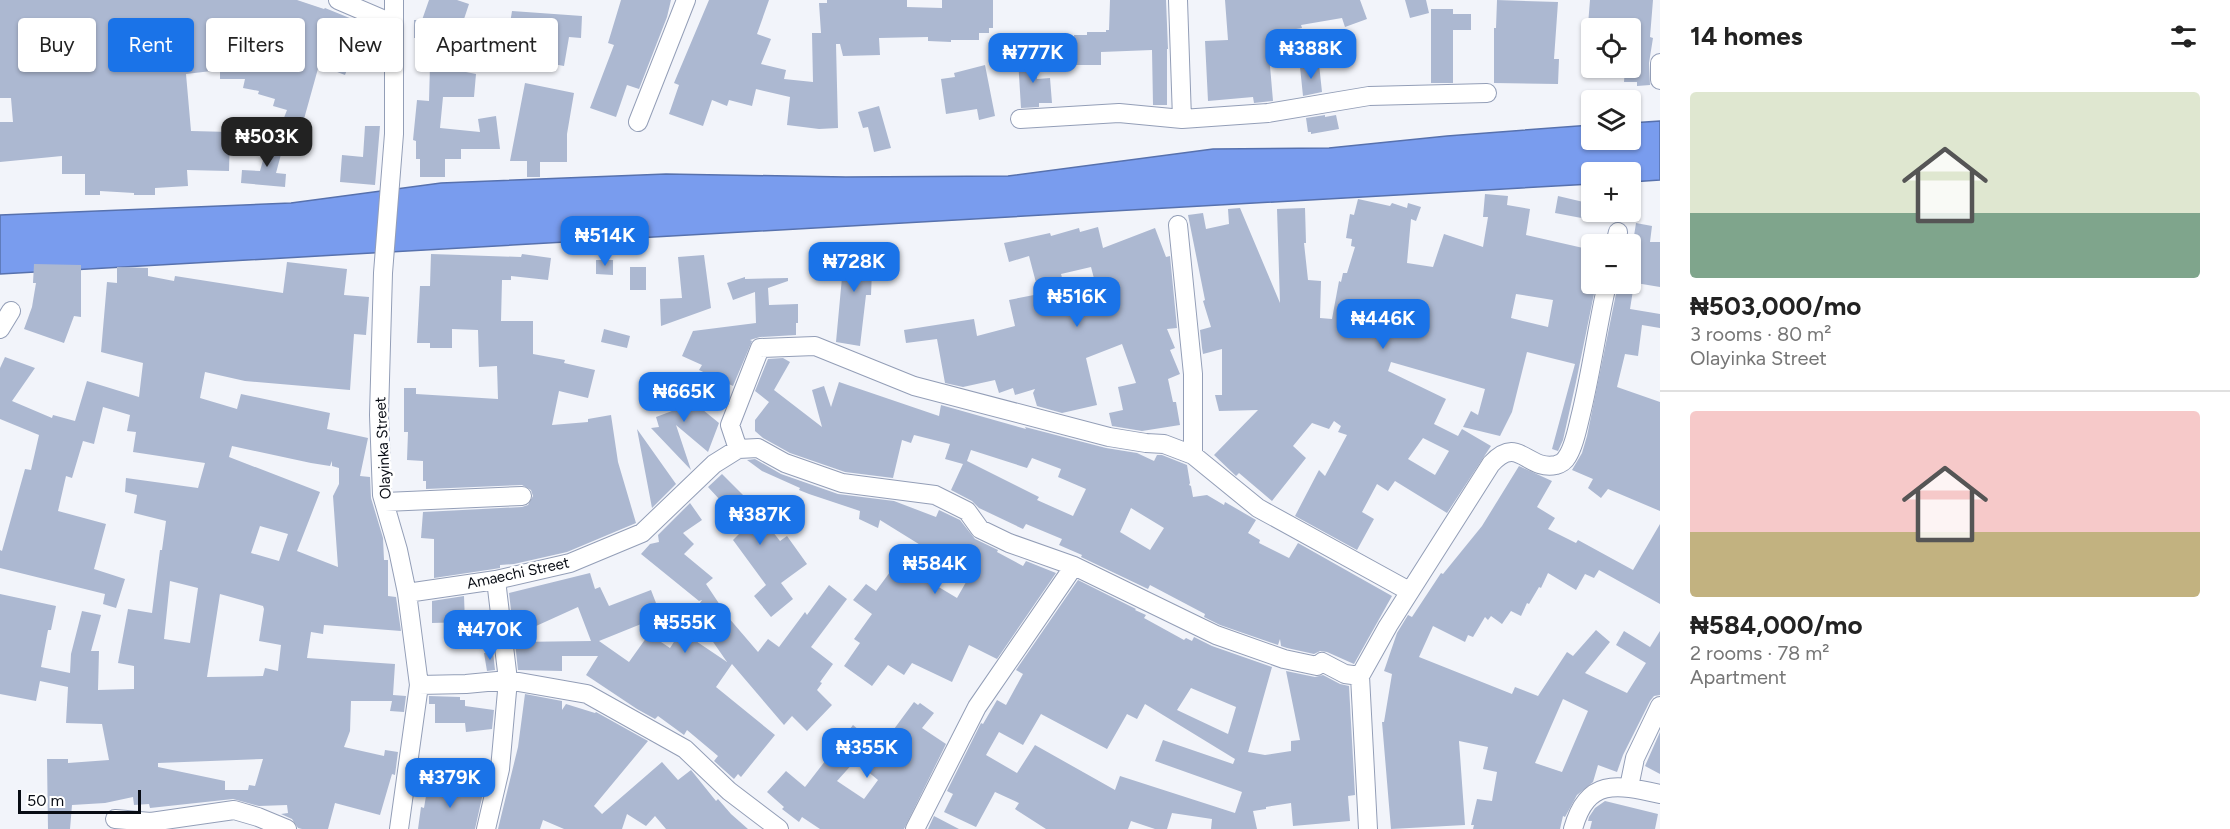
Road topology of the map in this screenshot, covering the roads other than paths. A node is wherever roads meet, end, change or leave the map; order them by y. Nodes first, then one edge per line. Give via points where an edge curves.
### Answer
1 (338, 0) edge
2 (394, 0) edge
3 (686, 0) edge
4 (1178, 0) edge
5 (380, 18) edge
6 (394, 18) edge
7 (1660, 63) edge
8 (394, 72) edge
9 (1660, 80) edge
10 (1487, 93) dead end
11 (1020, 119) dead end
12 (1182, 119) junction
13 (638, 122) dead end
14 (1178, 225) dead end
15 (1605, 294) edge
16 (11, 311) dead end
17 (0, 329) edge
18 (738, 449) junction
19 (1193, 455) junction
20 (522, 496) dead end
21 (384, 498) junction
22 (1074, 566) junction
23 (496, 580) junction
24 (1409, 591) junction
25 (406, 593) junction
26 (1360, 676) junction
27 (508, 680) junction
28 (419, 685) junction
29 (1660, 706) edge
30 (1629, 787) junction
31 (1660, 794) edge
32 (115, 819) dead end
33 (287, 829) edge
34 (399, 829) edge
35 (486, 829) edge
36 (779, 829) edge
37 (915, 829) edge
38 (1368, 829) edge
39 (1573, 829) edge

1 - 5 street
2 - 6 street, Olayinka Street
3 - 13 street
4 - 12 street
7 - 9 street
8 - 21 street, Olayinka Street via 379,415
10 - 12 street via 1369,96 1268,113
11 - 12 street via 1119,113
14 - 19 street via 1192,374
15 - 24 street via 1585,398 1567,457 1559,465 1544,466 1512,451 1501,454
16 - 17 street
18 - 19 street via 730,425 760,348 815,346 914,386 1109,437 1164,444
18 - 22 street via 758,448 786,463 842,483 935,495 967,511 980,529
18 - 23 street, Amaechi Street via 714,464 642,533 570,563
19 - 24 street via 1258,508
20 - 21 street
21 - 25 street, Olayinka Street
22 - 26 street via 1216,635 1284,659 1317,666 1322,662 1345,674
22 - 37 street via 977,706
23 - 25 street, Amaechi Street
23 - 27 street
24 - 26 street
25 - 28 street, Olayinka Street
26 - 38 street
27 - 28 street
27 - 35 street via 500,769
27 - 36 street via 587,694 686,749 729,791
28 - 34 street, Olayinka Street
29 - 30 street via 1635,758
30 - 31 street
30 - 39 street via 1596,791 1585,800
32 - 33 street via 151,822 234,810

